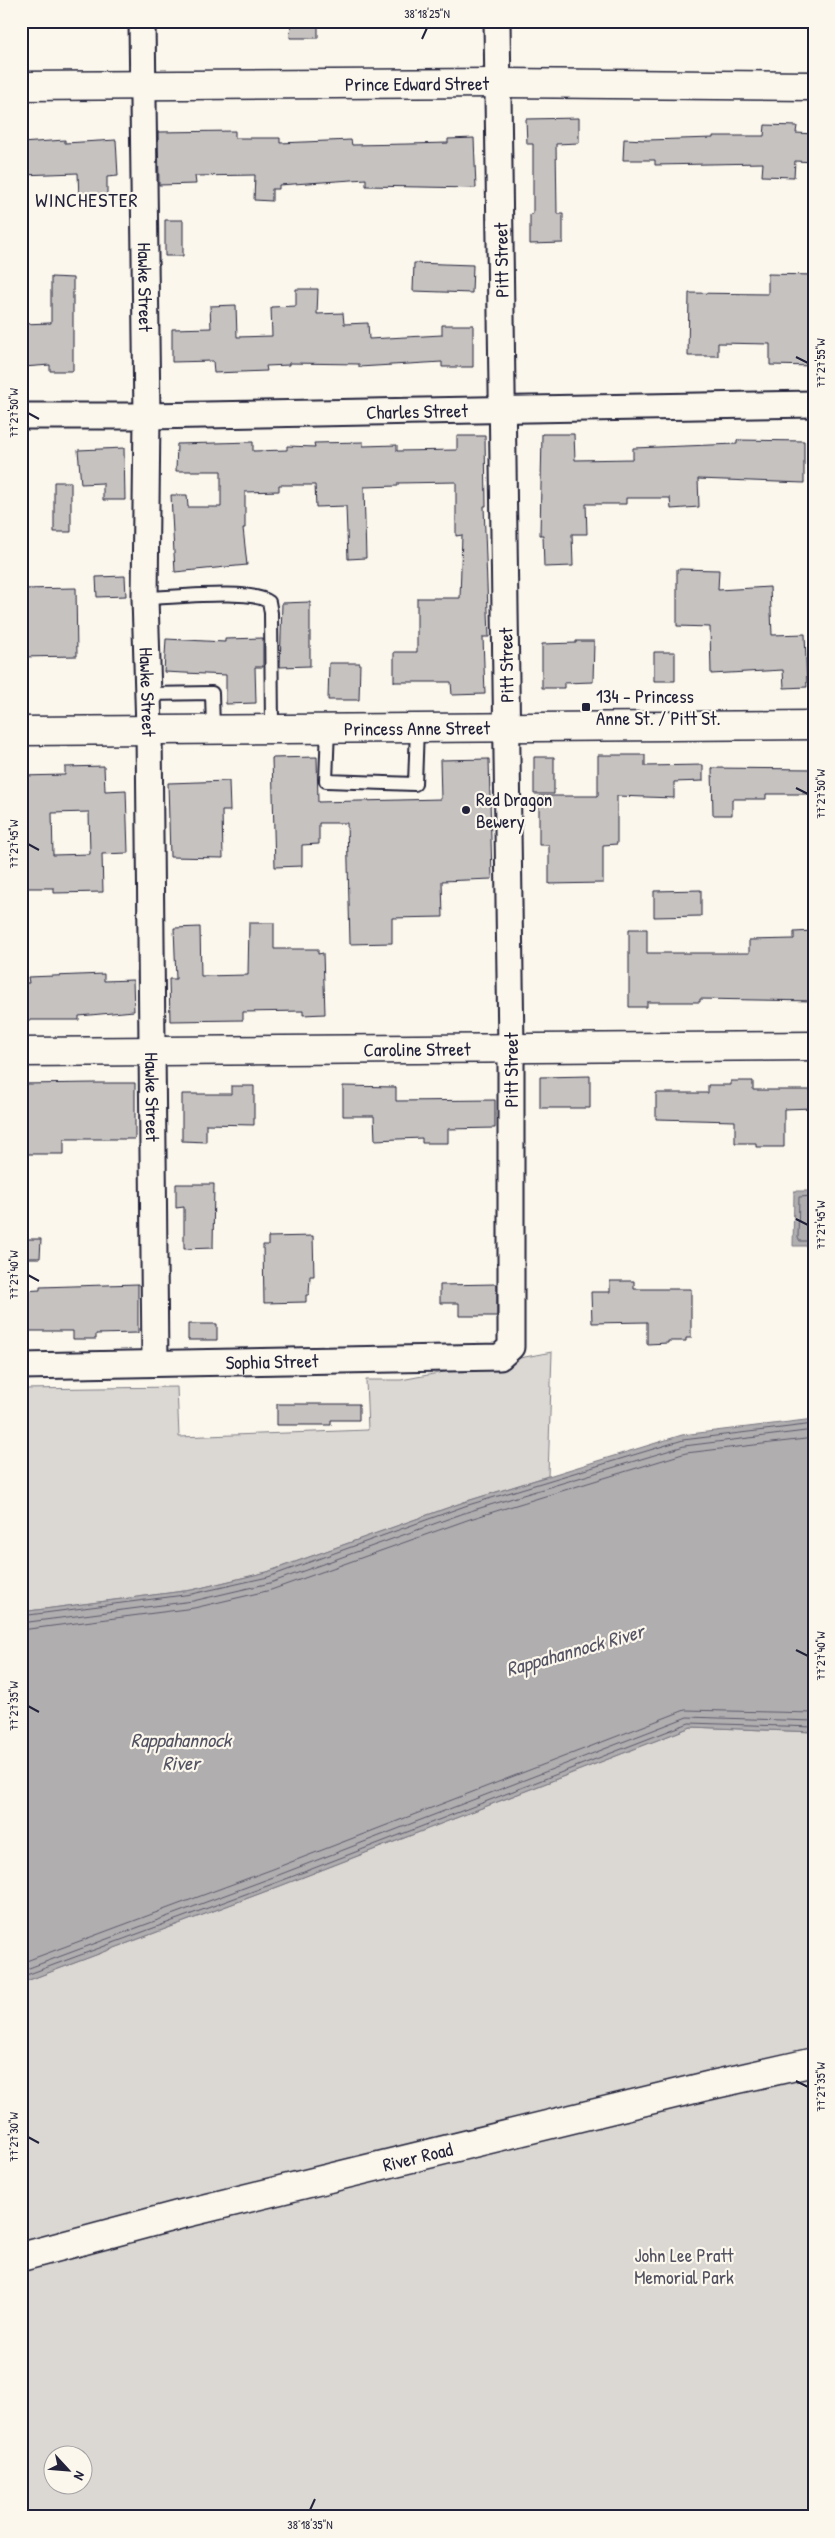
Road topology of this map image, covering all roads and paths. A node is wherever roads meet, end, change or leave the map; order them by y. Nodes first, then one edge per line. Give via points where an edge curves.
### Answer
1 (142, 21) edge
2 (497, 21) edge
3 (498, 83) junction
4 (21, 86) edge
5 (142, 86) junction
6 (814, 86) edge
7 (814, 404) edge
8 (503, 408) junction
9 (21, 416) edge
10 (147, 416) junction
11 (145, 598) junction
12 (148, 694) junction
13 (814, 725) edge
14 (272, 728) junction
15 (328, 728) junction
16 (417, 728) junction
17 (507, 728) junction
18 (149, 729) junction
19 (213, 729) junction
20 (21, 731) edge
21 (814, 1046) edge
22 (511, 1048) junction
23 (152, 1051) junction
24 (21, 1052) edge
25 (512, 1339) joint
26 (155, 1363) junction
27 (21, 1366) edge
28 (814, 2062) edge
29 (21, 2257) edge

1 - 5 street, Hawke Street
2 - 3 street, Pitt Street
3 - 5 street, Prince Edward Street
3 - 6 street, Prince Edward Street
3 - 8 street, Pitt Street
4 - 5 street, Prince Edward Street
5 - 10 street, Hawke Street
7 - 8 street, Charles Street
8 - 10 street, Charles Street
8 - 17 street, Pitt Street
9 - 10 street, Charles Street
10 - 11 street, Hawke Street
11 - 12 street, Hawke Street
11 - 14 lane via 231,595 254,596 269,602 272,614
12 - 18 street, Hawke Street
12 - 19 lane via 212,693
13 - 17 street, Princess Anne Street
14 - 15 street, Princess Anne Street
14 - 19 street, Princess Anne Street
15 - 16 street, Princess Anne Street
15 - 16 lane via 326,781 415,784
16 - 17 street, Princess Anne Street
17 - 22 street, Pitt Street
18 - 19 street, Princess Anne Street
18 - 20 street, Princess Anne Street
18 - 23 street, Hawke Street
21 - 22 street, Caroline Street
22 - 23 street, Caroline Street
22 - 25 street, Pitt Street
23 - 24 street, Caroline Street
23 - 26 street, Hawke Street
25 - 26 street, Sophia Street via 507,1353 500,1357
26 - 27 street, Sophia Street
28 - 29 street, River Road via 182,2214

